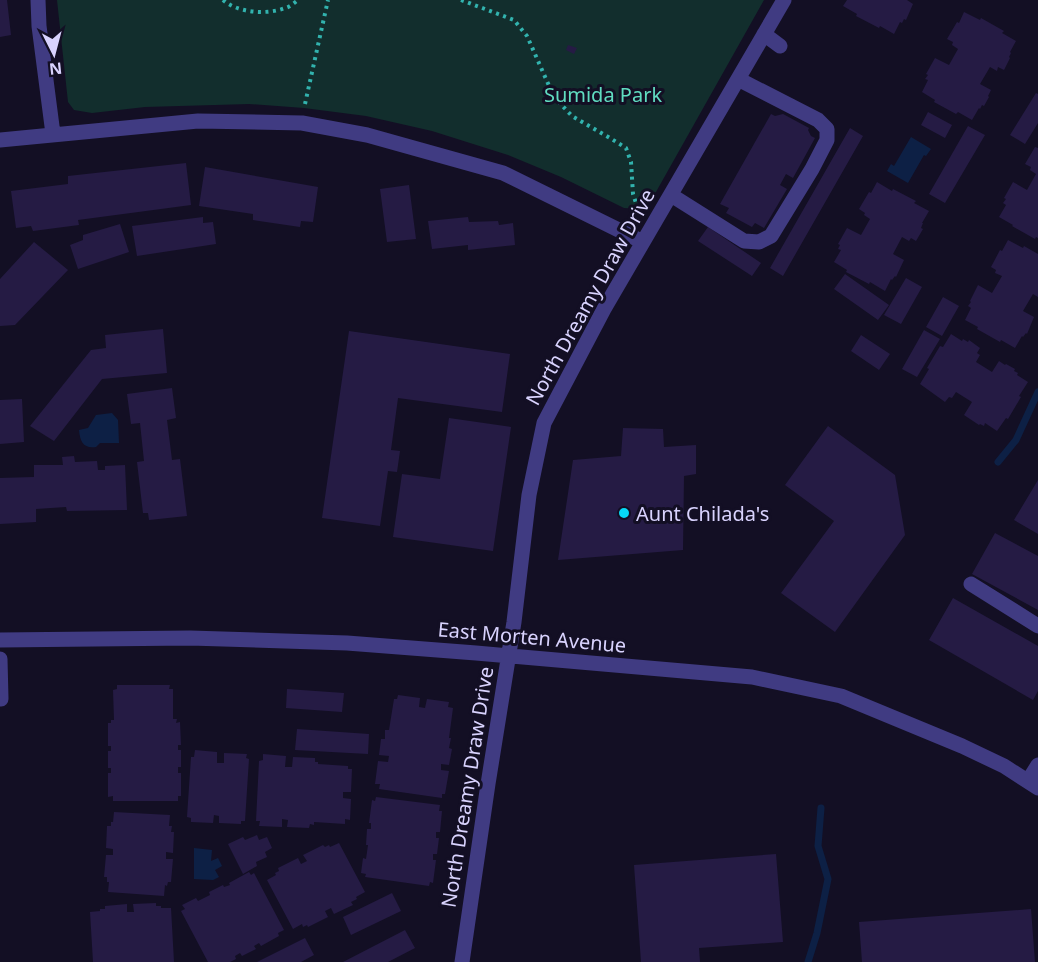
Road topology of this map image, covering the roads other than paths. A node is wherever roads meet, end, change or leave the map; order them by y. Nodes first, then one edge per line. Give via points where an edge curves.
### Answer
1 (38, 0) edge
2 (784, 0) edge
3 (764, 34) junction
4 (780, 46) dead end
5 (738, 79) junction
6 (53, 134) junction
7 (0, 140) edge
8 (671, 195) junction
9 (643, 242) junction
10 (971, 584) dead end
11 (1038, 626) edge
12 (0, 640) edge
13 (508, 656) junction
14 (0, 659) edge
15 (2, 699) dead end
16 (1038, 765) edge
17 (1033, 785) edge
18 (462, 962) edge

1 - 6 street
2 - 3 street, North Dreamy Draw Drive
3 - 4 street
3 - 5 street, North Dreamy Draw Drive
5 - 8 street, North Dreamy Draw Drive
5 - 8 street via 818,120 827,129 827,140 812,169 771,236 759,242 744,241
6 - 7 street
6 - 9 street via 198,121 302,123 367,135 503,173
8 - 9 street, North Dreamy Draw Drive
9 - 13 street, North Dreamy Draw Drive via 544,423 529,495
10 - 11 street
12 - 13 street, East Morten Avenue via 201,638 347,643
13 - 17 street, East Morten Avenue via 752,677 841,696 962,746
13 - 18 street, North Dreamy Draw Drive
14 - 15 street
16 - 17 street

